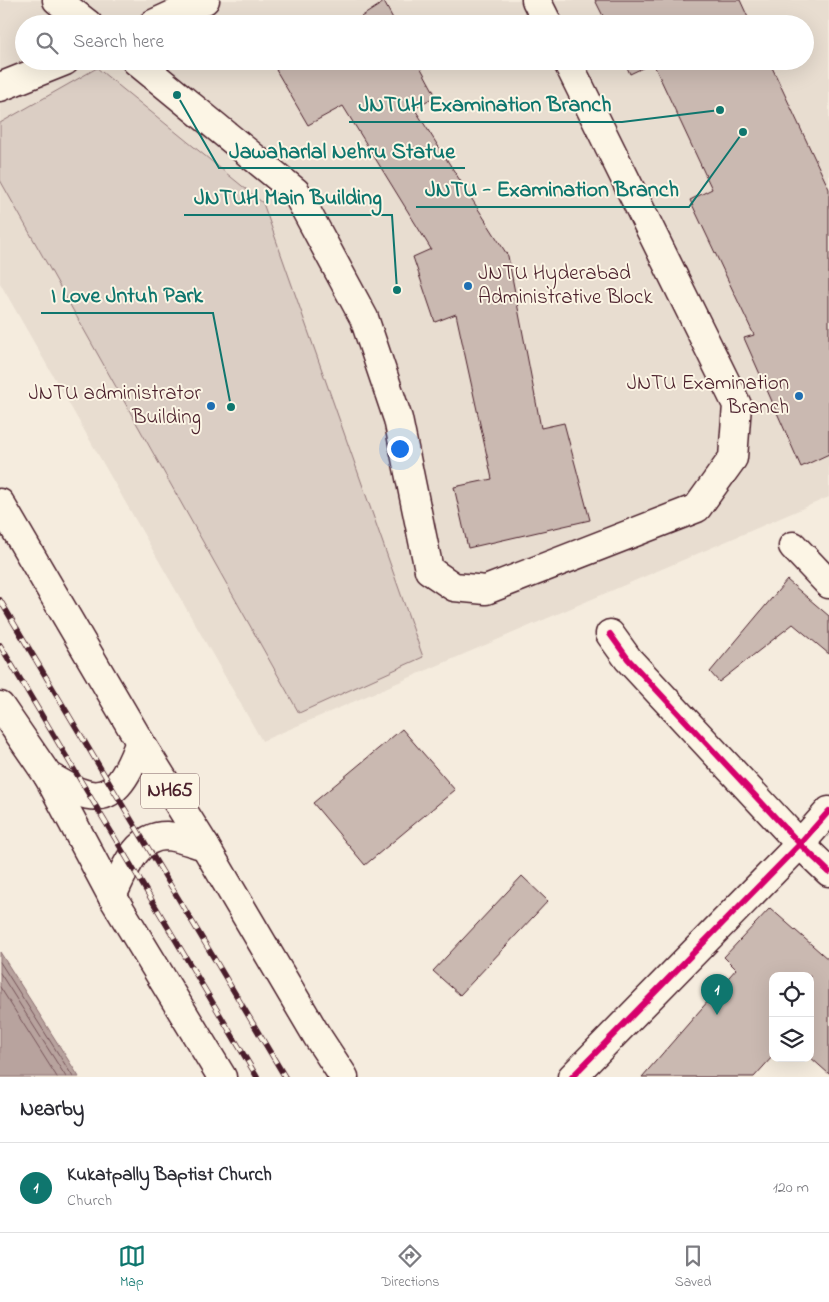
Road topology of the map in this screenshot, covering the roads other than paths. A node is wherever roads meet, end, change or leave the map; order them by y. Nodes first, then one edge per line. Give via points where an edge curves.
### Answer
1 (57, 0) edge
2 (205, 0) edge
3 (536, 0) edge
4 (76, 15) edge
5 (172, 15) edge
6 (544, 15) edge
7 (42, 70) edge
8 (147, 70) edge
9 (571, 70) edge
10 (0, 87) edge
11 (0, 502) edge
12 (793, 546) dead end
13 (829, 584) edge
14 (610, 634) dead end
15 (0, 706) edge
16 (140, 742) junction
17 (48, 776) junction
18 (829, 811) edge
19 (800, 844) junction
20 (205, 846) junction
21 (829, 872) edge
22 (112, 896) junction
23 (222, 1077) edge
24 (344, 1077) edge
25 (572, 1077) edge

1 - 4 main road
2 - 5 main road
3 - 6 main road
7 - 10 main road
8 - 9 main road via 296,192 364,318 398,420 429,570 454,588 486,590 697,508 733,458 737,405
11 - 16 main road, NH65
12 - 13 main road
14 - 19 main road via 628,659
15 - 17 main road
16 - 17 main road via 127,773 117,787 101,794 80,792
16 - 20 main road, NH65
17 - 22 main road
18 - 19 main road
19 - 21 main road
19 - 25 main road
20 - 22 main road via 168,836 150,838 135,852
20 - 24 main road, NH65
22 - 23 main road

